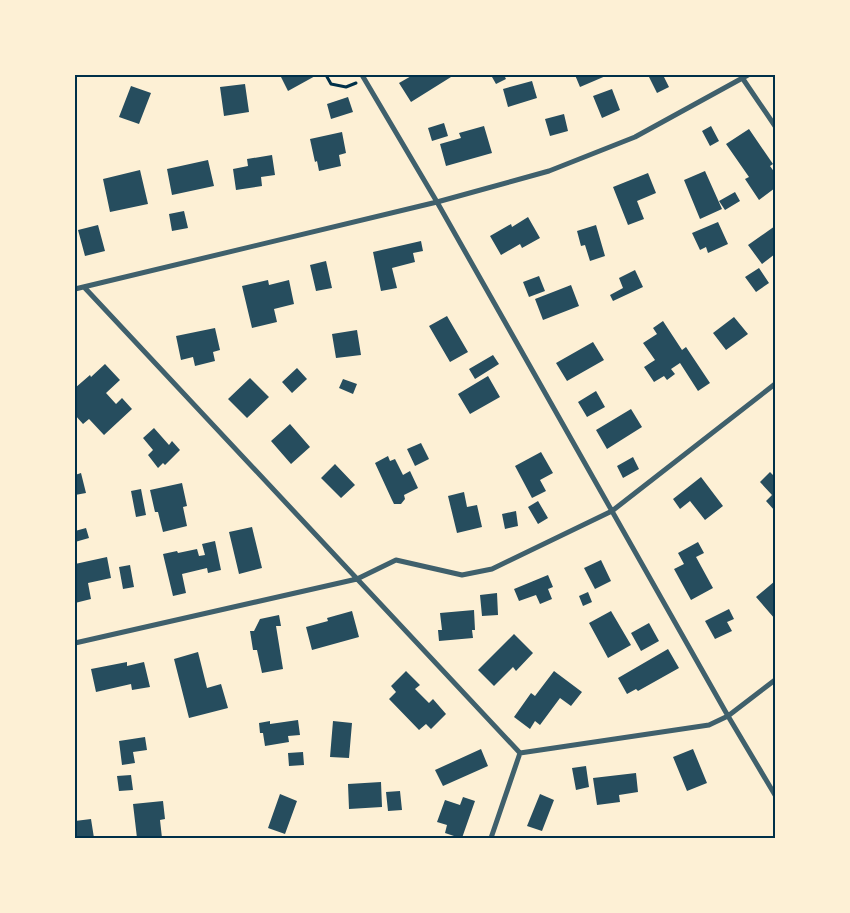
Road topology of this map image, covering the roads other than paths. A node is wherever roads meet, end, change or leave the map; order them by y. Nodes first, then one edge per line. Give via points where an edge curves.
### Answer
1 (363, 77) edge
2 (746, 77) edge
3 (775, 126) edge
4 (437, 202) junction
5 (84, 286) junction
6 (75, 289) edge
7 (775, 384) edge
8 (612, 511) junction
9 (357, 579) junction
10 (75, 643) edge
11 (775, 680) edge
12 (728, 716) junction
13 (520, 753) junction
14 (775, 795) edge
15 (491, 838) edge

1 - 4 street
2 - 3 street
2 - 4 street via 635,138 549,171
4 - 5 street
4 - 8 street
5 - 6 street
5 - 9 street
7 - 8 street
8 - 9 street via 492,570 462,575 396,560
8 - 12 street
9 - 10 street
9 - 13 street
11 - 12 street
12 - 13 street via 709,725
12 - 14 street
13 - 15 street

